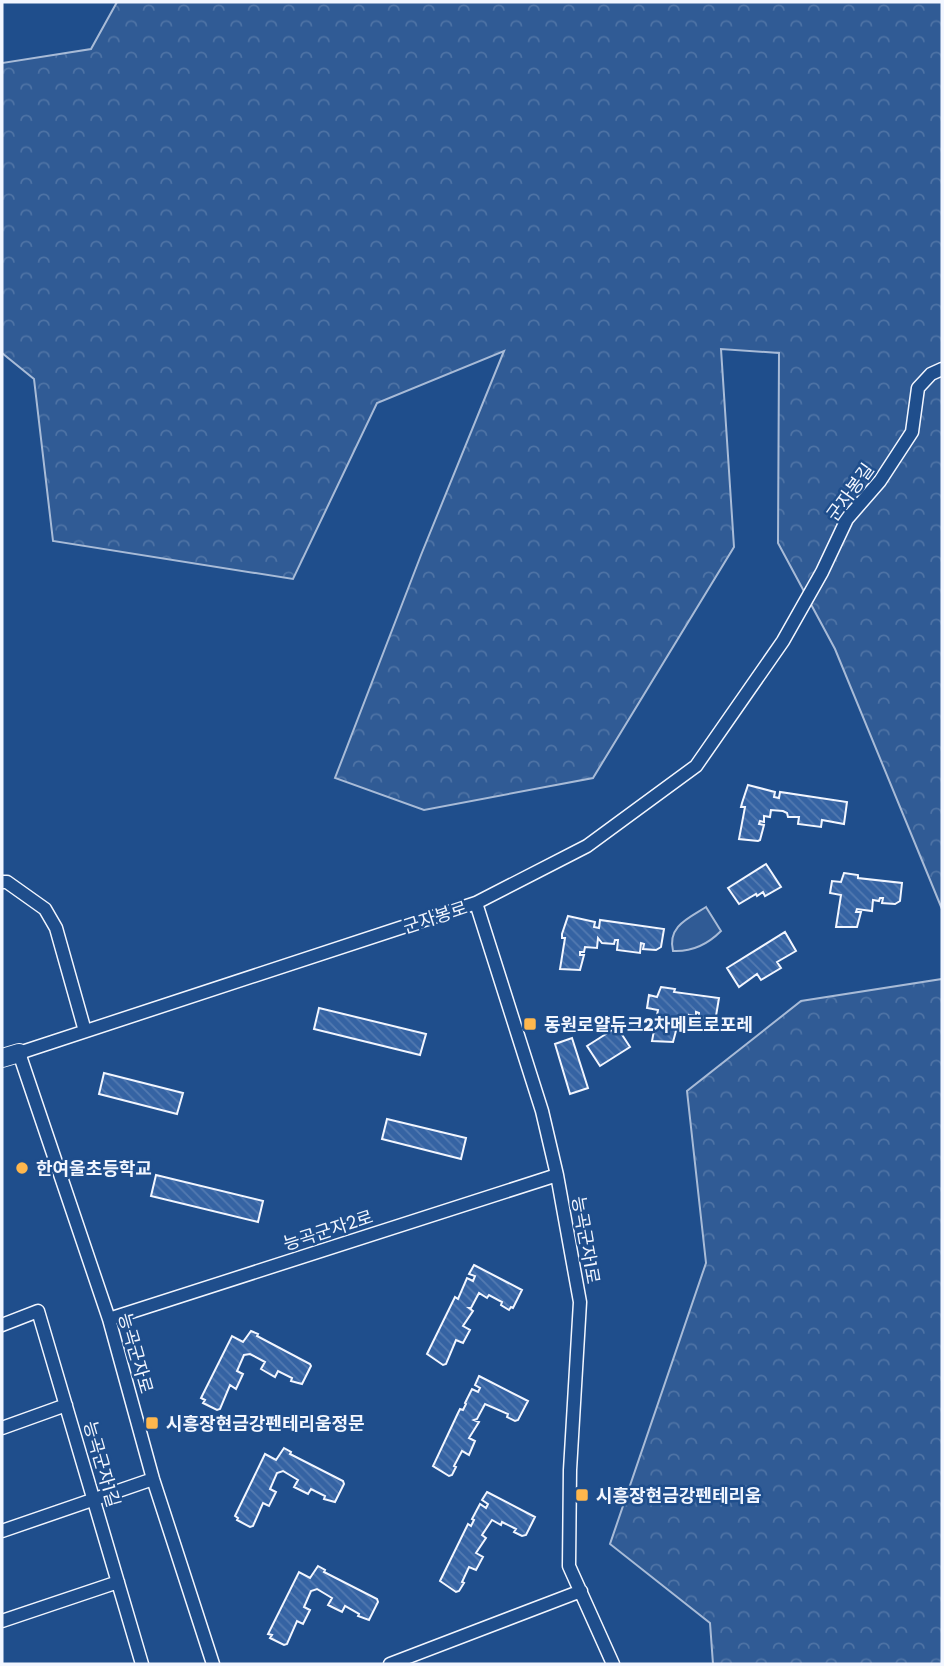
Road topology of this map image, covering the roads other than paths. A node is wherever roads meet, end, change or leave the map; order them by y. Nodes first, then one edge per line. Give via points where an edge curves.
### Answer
1 (942, 369) edge
2 (783, 641) joint
3 (2, 882) edge
4 (476, 903) junction
5 (85, 1031) junction
6 (10, 1055) edge
7 (557, 1175) junction
8 (109, 1319) junction
9 (2, 1325) edge
10 (66, 1405) junction
11 (2, 1428) edge
12 (153, 1479) junction
13 (94, 1500) junction
14 (2, 1531) edge
15 (118, 1582) junction
16 (581, 1591) junction
17 (2, 1620) edge
18 (139, 1664) edge
19 (213, 1664) edge
20 (390, 1664) edge
21 (614, 1664) edge

1 - 2 street, 군자봉길 via 918,388 912,432 848,519
2 - 4 street, 군자봉로 via 696,766 587,846
3 - 5 street via 45,909 56,928
4 - 5 street, 군자봉로
4 - 7 street, 능곡군자1로 via 542,1111
5 - 6 street, 군자봉로
6 - 8 street, 능곡군자로
7 - 8 street, 능곡군자2로
7 - 16 street, 능곡군자1로 via 580,1302 569,1566
8 - 12 street, 능곡군자로
9 - 10 street, 능곡군자1길 via 38,1311
10 - 11 street
10 - 13 street, 능곡군자1길
12 - 13 street
12 - 19 street, 능곡군자로
13 - 14 street
13 - 15 street, 능곡군자1길
15 - 17 street
15 - 18 street, 능곡군자1길
16 - 20 street
16 - 21 street, 능곡군자1로

